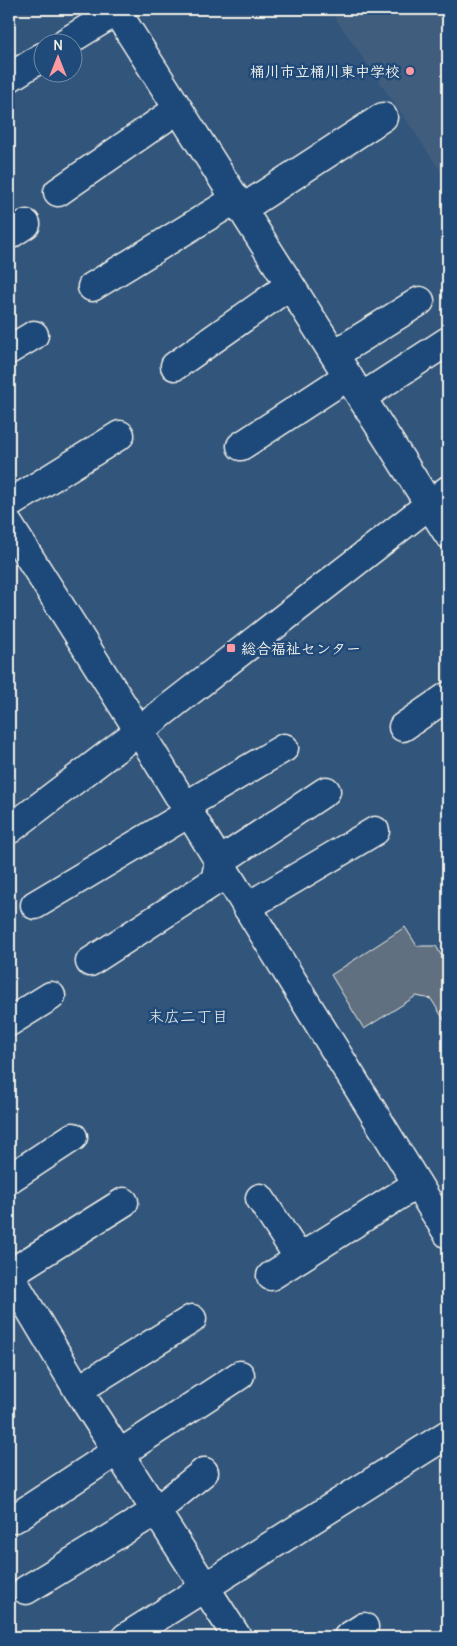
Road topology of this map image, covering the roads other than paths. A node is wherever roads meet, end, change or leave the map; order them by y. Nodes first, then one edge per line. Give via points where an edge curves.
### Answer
1 (117, 9) edge
2 (81, 32) edge
3 (32, 63) edge
4 (9, 78) edge
5 (178, 109) junction
6 (383, 117) dead end
7 (58, 192) dead end
8 (239, 204) junction
9 (290, 284) junction
10 (92, 287) dead end
11 (420, 301) dead end
12 (34, 335) dead end
13 (448, 340) edge
14 (9, 350) edge
15 (175, 366) dead end
16 (348, 376) junction
17 (120, 434) dead end
18 (241, 446) dead end
19 (439, 497) edge
20 (9, 504) edge
21 (9, 526) edge
22 (448, 534) edge
23 (448, 696) edge
24 (403, 727) dead end
25 (140, 731) junction
26 (284, 748) dead end
27 (326, 791) dead end
28 (187, 809) junction
29 (9, 830) edge
30 (374, 830) dead end
31 (219, 862) junction
32 (36, 905) dead end
33 (247, 907) junction
34 (90, 962) dead end
35 (51, 996) dead end
36 (9, 1022) edge
37 (73, 1137) dead end
38 (9, 1179) edge
39 (417, 1184) junction
40 (260, 1198) dead end
41 (124, 1202) dead end
42 (448, 1231) edge
43 (299, 1258) junction
44 (9, 1274) edge
45 (271, 1276) dead end
46 (192, 1319) dead end
47 (240, 1375) dead end
48 (78, 1390) junction
49 (448, 1434) edge
50 (117, 1451) junction
51 (204, 1472) dead end
52 (156, 1511) junction
53 (15, 1518) dead end
54 (205, 1587) junction
55 (26, 1590) dead end
56 (126, 1637) edge
57 (237, 1637) edge

1 - 2 street
1 - 5 street
3 - 4 street
5 - 7 street
5 - 8 street
6 - 8 street
8 - 9 street
8 - 10 street
9 - 15 street
9 - 16 street
11 - 16 street
12 - 14 street
13 - 16 street
16 - 18 street
16 - 19 street
17 - 20 street
19 - 22 street
19 - 25 street
21 - 25 street
23 - 24 street
25 - 28 street
25 - 29 street
26 - 28 street
27 - 31 street
28 - 31 street
28 - 32 street
30 - 33 street
31 - 33 street
31 - 34 street via 215,881
33 - 39 street
35 - 36 street
37 - 38 street
39 - 42 street
39 - 43 street
40 - 43 street
41 - 44 street
43 - 45 street
44 - 48 street
46 - 48 street
47 - 50 street via 130,1448
48 - 50 street
49 - 54 street
50 - 52 street
50 - 53 street
51 - 52 street
52 - 54 street
52 - 55 street
54 - 56 street
54 - 57 street

